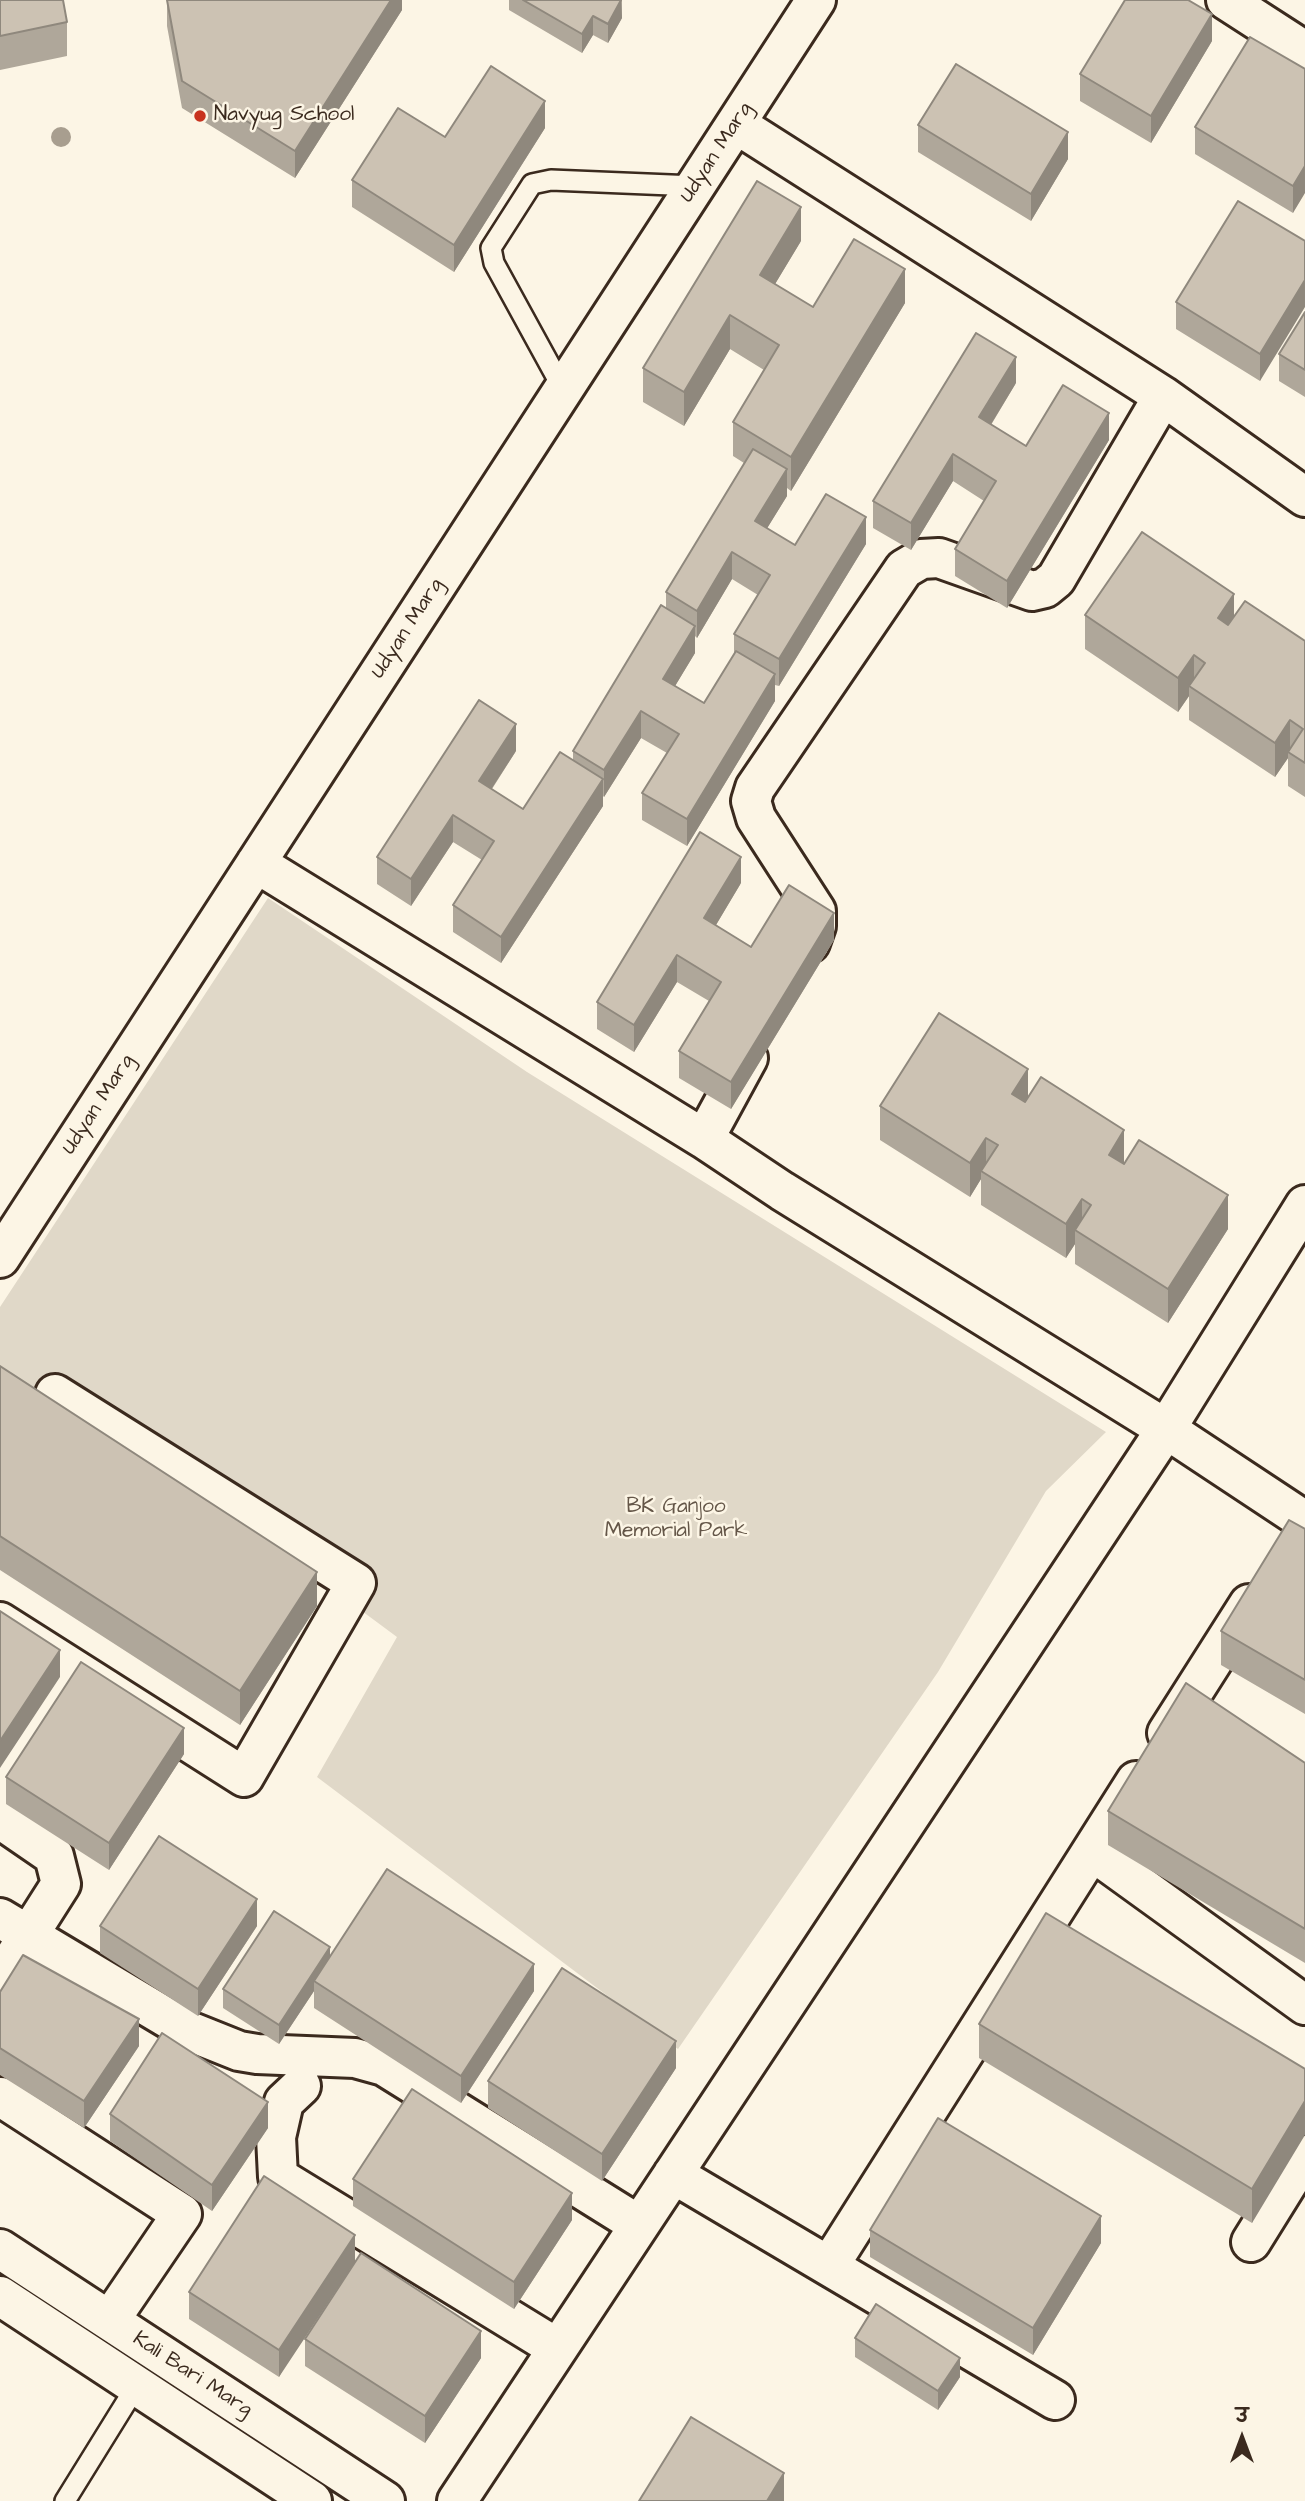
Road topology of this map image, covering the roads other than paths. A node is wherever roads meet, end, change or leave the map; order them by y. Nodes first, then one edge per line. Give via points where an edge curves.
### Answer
1 (816, 0) edge
2 (1226, 0) edge
3 (1305, 51) edge
4 (736, 124) junction
5 (695, 186) junction
6 (563, 389) junction
7 (1163, 396) junction
8 (1305, 496) edge
9 (256, 863) junction
10 (793, 975) edge
11 (767, 1022) edge
12 (704, 1139) junction
13 (1305, 1205) edge
14 (0, 1258) edge
15 (55, 1394) dead end
16 (1166, 1429) junction
17 (1299, 1528) edge
18 (1266, 1577) edge
19 (0, 1622) edge
20 (75, 1670) junction
21 (0, 1790) edge
22 (0, 1819) edge
23 (1092, 1852) junction
24 (14, 1927) edge
25 (0, 1980) edge
26 (1305, 2005) edge
27 (301, 2085) dead end
28 (1, 2097) edge
29 (1305, 2155) edge
30 (673, 2174) junction
31 (639, 2225) junction
32 (1251, 2242) dead end
33 (0, 2249) edge
34 (829, 2266) junction
35 (0, 2296) edge
36 (74, 2297) junction
37 (110, 2320) junction
38 (51, 2330) junction
39 (557, 2348) junction
40 (158, 2352) junction
41 (136, 2386) junction
42 (1055, 2400) dead end
43 (65, 2501) edge
44 (312, 2501) edge
45 (385, 2501) edge
46 (457, 2501) edge

1 - 4 street, Udyan Marg
2 - 3 street
4 - 5 street, Udyan Marg
4 - 7 street
5 - 6 street, Udyan Marg
5 - 6 lane via 551,180 532,184 491,248 494,264
6 - 9 street, Udyan Marg
7 - 8 street
7 - 10 street via 1056,579 1032,591 939,558 921,559 904,569 755,788 751,801 756,818 816,911 811,940
9 - 12 street
9 - 14 street, Udyan Marg
11 - 12 street
12 - 16 street
13 - 16 street
15 - 20 street via 356,1583 244,1777
16 - 17 street
16 - 30 street
18 - 23 street via 1204,1701
19 - 20 street
20 - 21 street
22 - 24 street via 54,1856 61,1884
23 - 26 street
23 - 34 street via 1060,1928
24 - 25 street
24 - 31 street via 189,2031 239,2051 355,2058 384,2066
27 - 39 street via 284,2102 276,2137 278,2177
28 - 37 street via 182,2214
29 - 32 street
30 - 31 street
30 - 34 street
31 - 39 street
33 - 36 street, Kali Bari Marg
34 - 42 street
35 - 38 street, Kali Bari Marg
36 - 37 street, Kali Bari Marg
36 - 38 street
37 - 40 street, Kali Bari Marg
38 - 41 street, Kali Bari Marg
39 - 46 street
40 - 41 lane
40 - 45 street, Kali Bari Marg
41 - 43 lane
41 - 44 street, Kali Bari Marg

